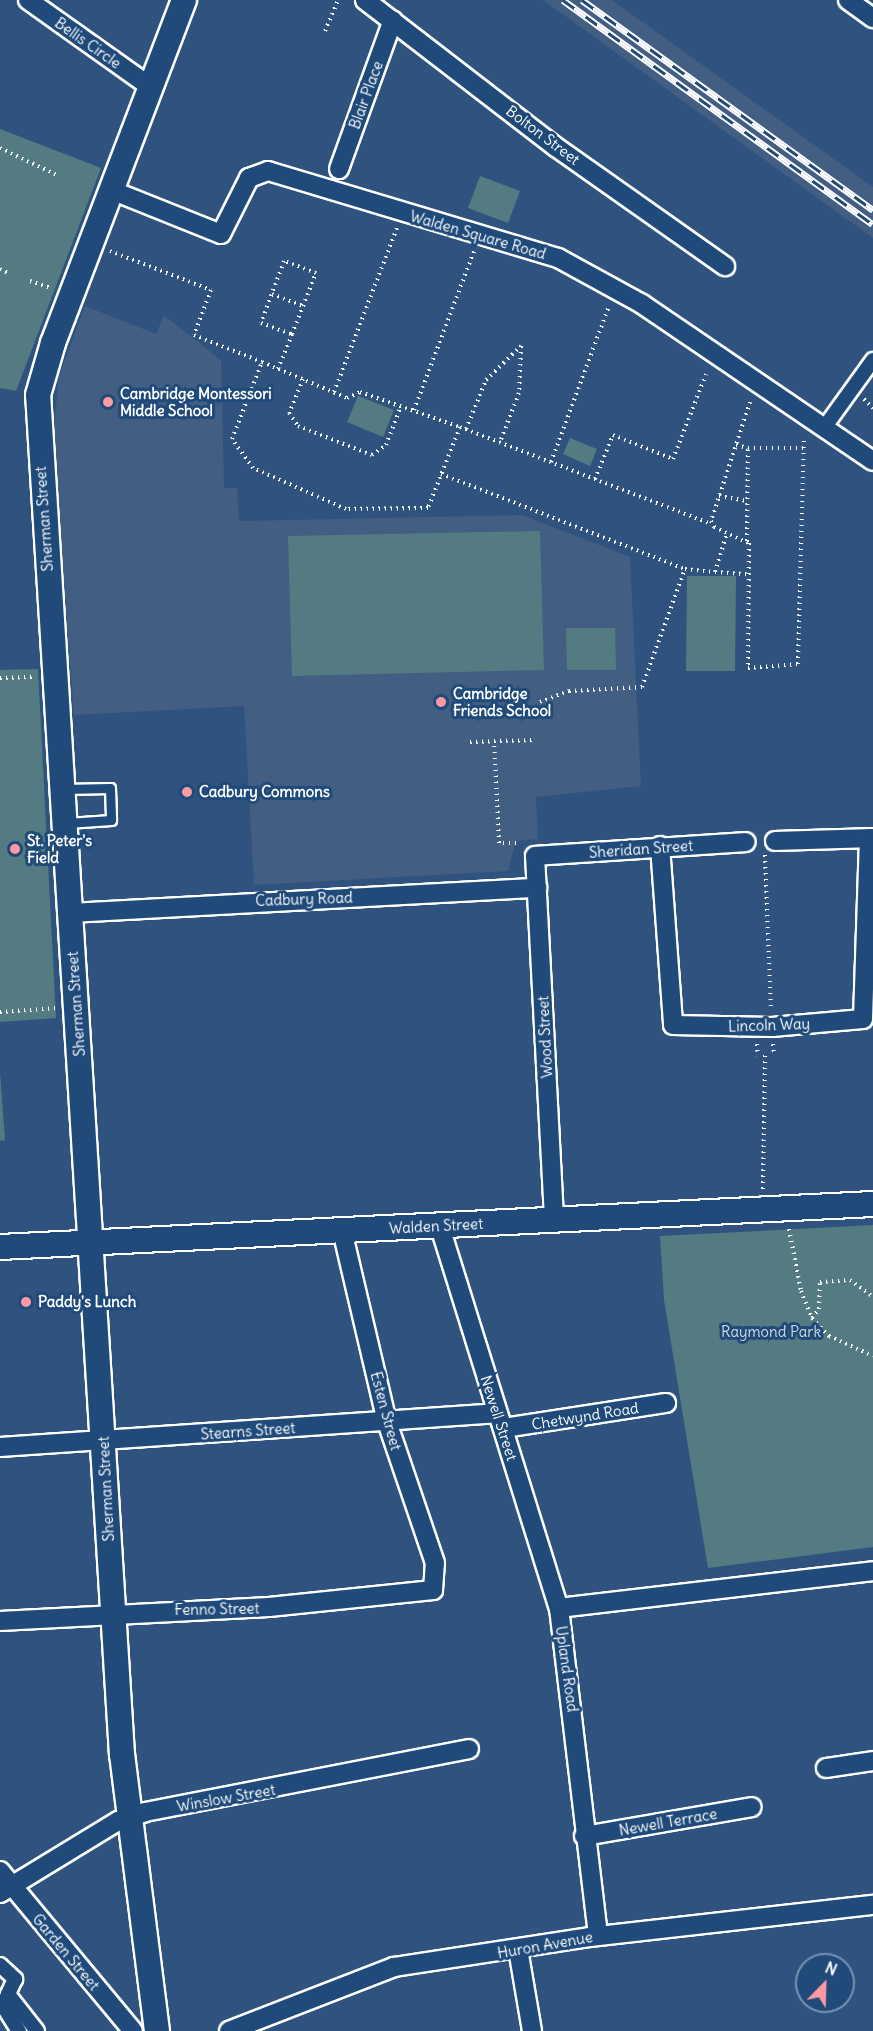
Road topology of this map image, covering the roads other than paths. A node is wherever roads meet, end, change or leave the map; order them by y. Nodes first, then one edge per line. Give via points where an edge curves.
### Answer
1 (28, 0) edge
2 (184, 0) edge
3 (365, 0) edge
4 (848, 0) edge
5 (873, 18) edge
6 (393, 20) junction
7 (149, 86) junction
8 (339, 169) dead end
9 (111, 190) junction
10 (725, 266) dead end
11 (873, 360) edge
12 (824, 428) junction
13 (873, 460) edge
14 (63, 789) junction
15 (64, 823) junction
16 (871, 838) edge
17 (746, 842) dead end
18 (660, 846) junction
19 (770, 846) road end
20 (535, 856) joint
21 (537, 888) junction
22 (70, 913) junction
23 (873, 1204) edge
24 (554, 1218) junction
25 (440, 1227) junction
26 (342, 1230) junction
27 (87, 1241) junction
28 (0, 1246) edge
29 (666, 1402) dead end
30 (500, 1421) junction
31 (387, 1422) junction
32 (104, 1440) junction
33 (0, 1447) edge
34 (873, 1571) edge
35 (434, 1590) joint
36 (559, 1608) junction
37 (114, 1611) junction
38 (0, 1621) edge
39 (469, 1749) dead end
40 (873, 1761) edge
41 (826, 1767) dead end
42 (752, 1807) dead end
43 (129, 1818) junction
44 (584, 1836) junction
45 (0, 1871) edge
46 (6, 1889) edge
47 (873, 1905) edge
48 (598, 1936) junction
49 (518, 1949) junction
50 (0, 1965) edge
51 (0, 2001) edge
52 (19, 2031) edge
53 (37, 2031) edge
54 (133, 2031) edge
55 (157, 2031) edge
56 (229, 2031) edge
57 (532, 2031) edge

1 - 7 street, Bellis Circle
2 - 7 street, Sherman Street
3 - 6 street, Bolton Street
4 - 5 street
6 - 8 street, Blair Place
6 - 10 street, Bolton Street via 556,147
7 - 9 street, Sherman Street
9 - 12 street, Walden Square Road via 221,234 249,178 268,171 506,240 591,272
9 - 14 street, Sherman Street via 38,395
11 - 12 street
12 - 13 street, Walden Square Road
14 - 15 street, Sherman Street
14 - 15 lane via 110,788 111,820
15 - 22 street, Sherman Street
16 - 18 street, Lincoln Way via 863,1019 772,1026 676,1028 671,1020
16 - 19 street
17 - 18 street, Sheridan Street
18 - 20 street, Sheridan Street
20 - 21 street, Wood Street
21 - 22 street, Cadbury Road
21 - 24 street, Wood Street
22 - 27 street, Sherman Street
23 - 24 street, Walden Street
24 - 25 street, Walden Street
25 - 26 street, Walden Street
25 - 30 street, Newell Street
26 - 27 street, Walden Street
26 - 31 street, Esten Street
27 - 28 street, Walden Street
27 - 32 street, Sherman Street
29 - 30 street, Chetwynd Road
30 - 31 street, Stearns Street
30 - 36 street, Newell Street
31 - 32 street, Stearns Street
31 - 35 street, Esten Street via 435,1563
32 - 33 street, Stearns Street
32 - 37 street, Sherman Street
34 - 36 street, Upland Road
35 - 37 street, Fenno Street via 269,1607
36 - 44 street, Upland Road via 579,1753
37 - 38 street, Fenno Street
37 - 43 street, Sherman Street
39 - 43 street, Winslow Street
40 - 41 street
42 - 44 street, Newell Terrace
43 - 46 street, Winslow Street
43 - 55 street, Sherman Street
44 - 48 street, Upland Road
45 - 46 street, Garden Street
46 - 54 street, Garden Street
47 - 48 street, Huron Avenue
48 - 49 street, Huron Avenue
49 - 56 street, Huron Avenue via 394,1967
49 - 57 street
50 - 53 street via 15,1979 8,1994
51 - 52 street

